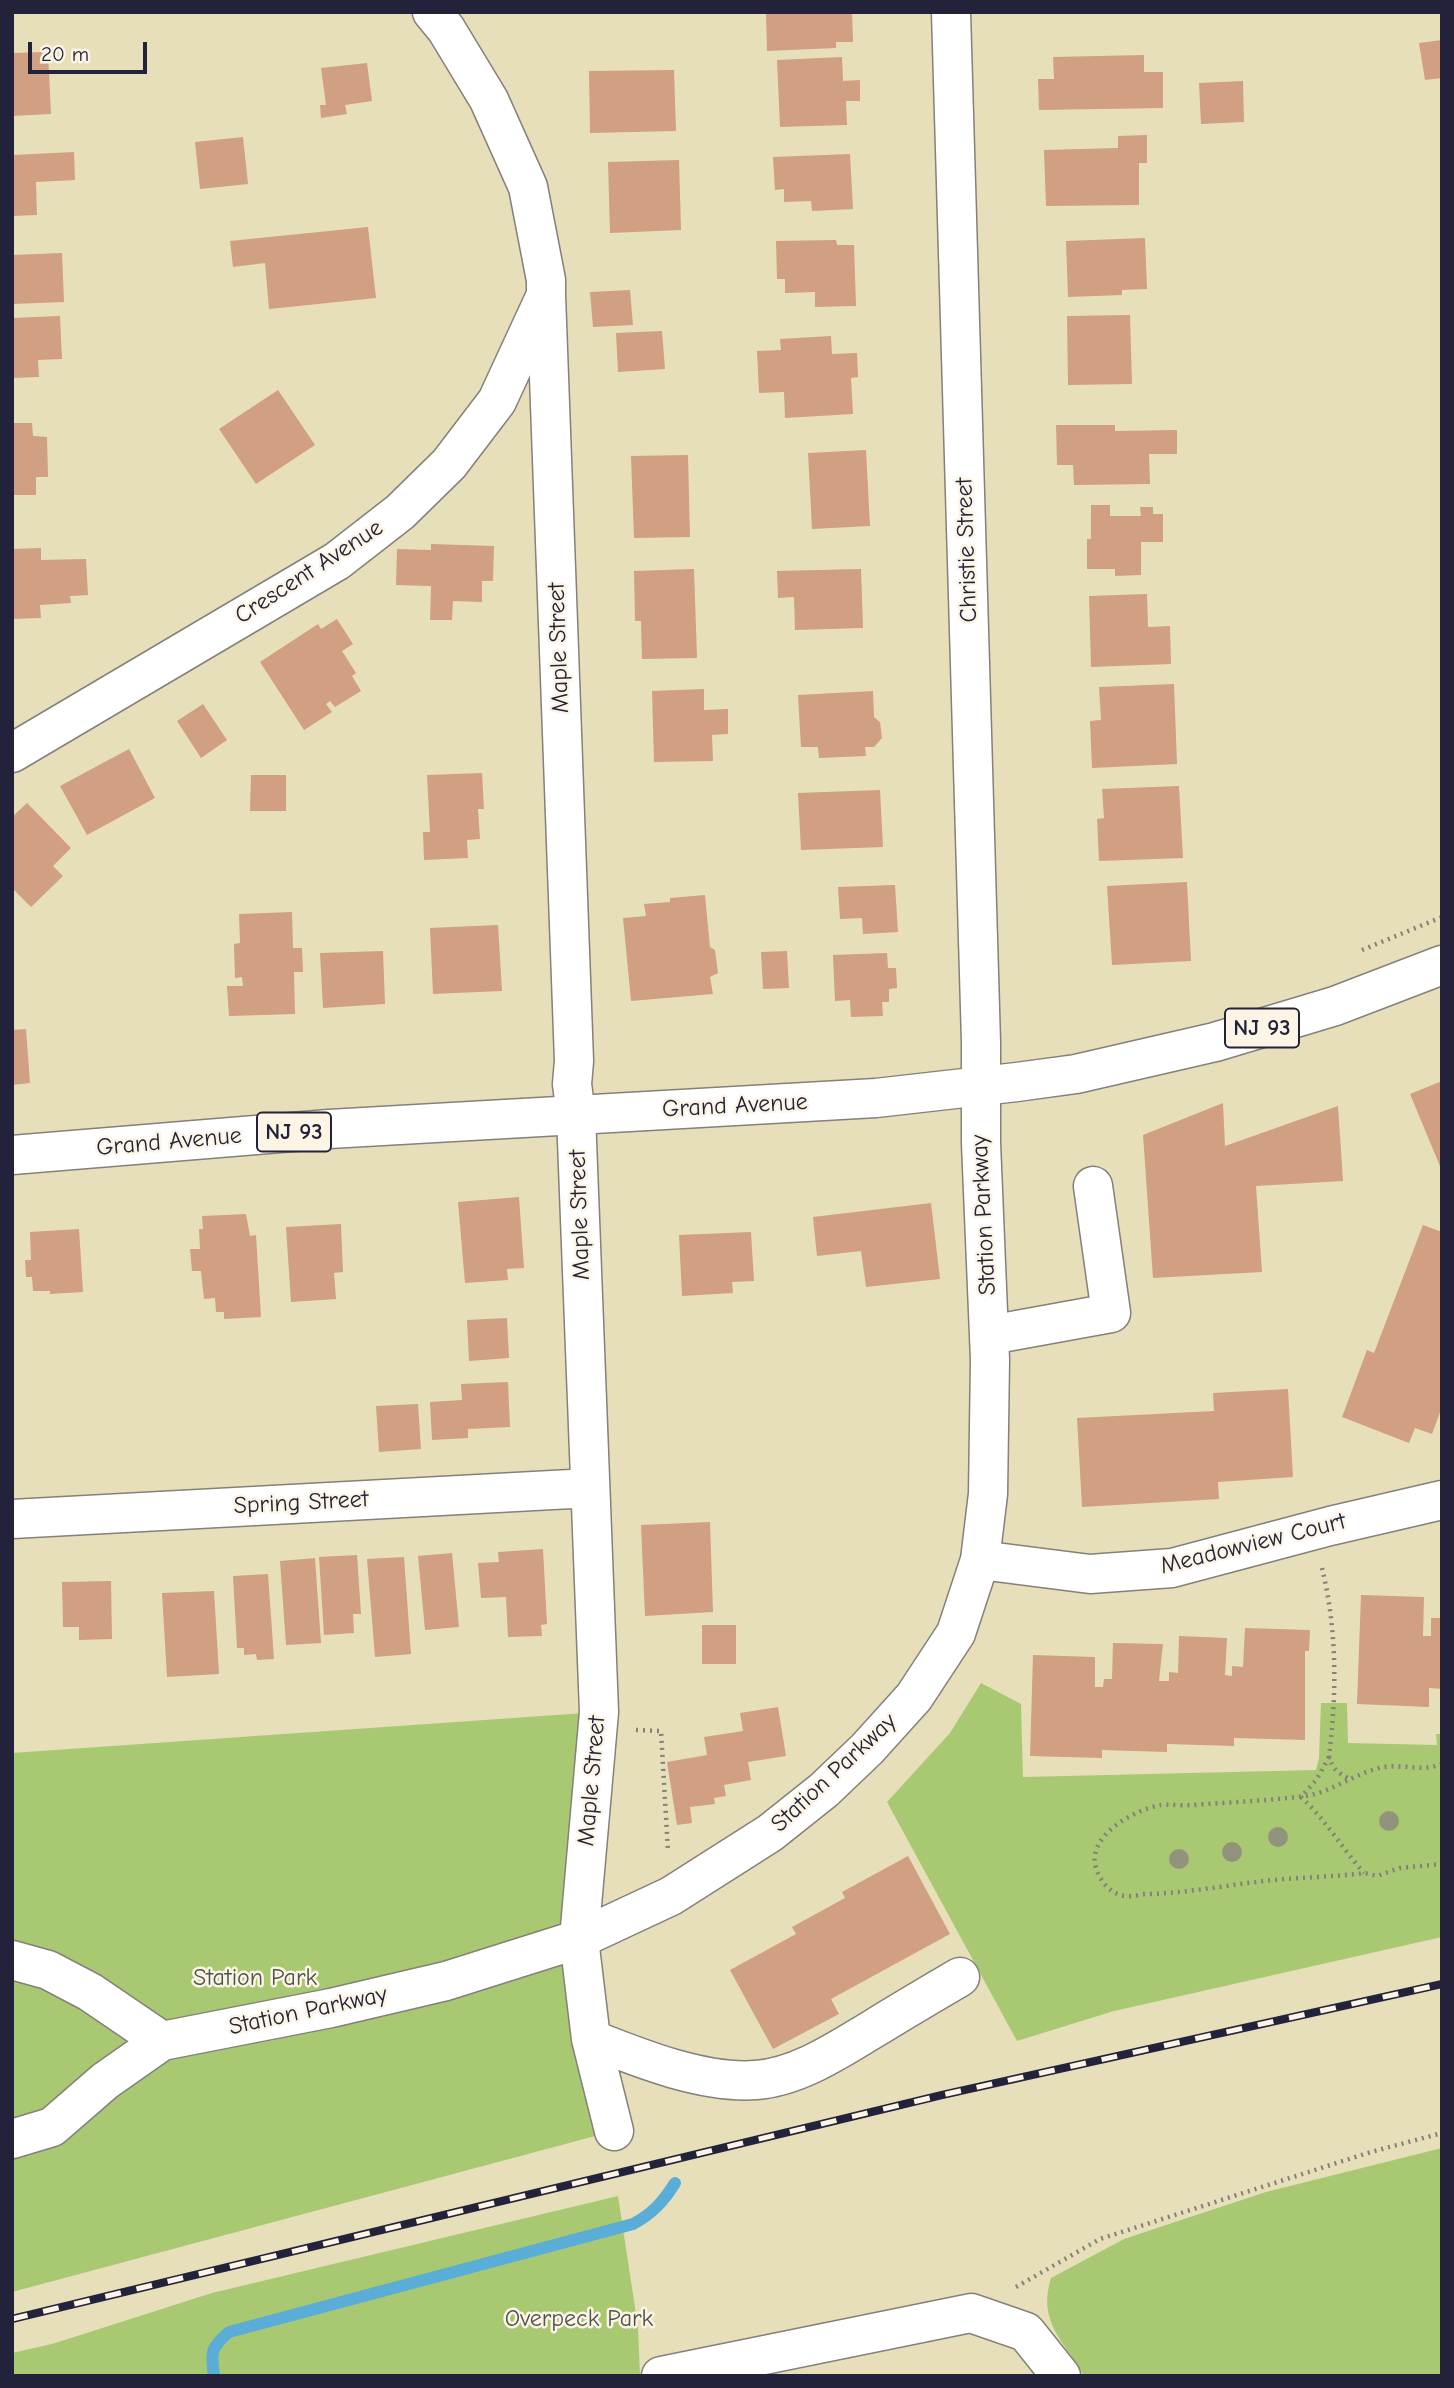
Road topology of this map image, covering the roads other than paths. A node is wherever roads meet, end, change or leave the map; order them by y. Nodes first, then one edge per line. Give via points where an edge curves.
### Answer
1 (432, 12) edge
2 (951, 12) edge
3 (546, 295) junction
4 (12, 753) edge
5 (1442, 965) edge
6 (980, 1087) junction
7 (576, 1115) junction
8 (12, 1156) edge
9 (1093, 1186) dead end
10 (990, 1335) junction
11 (590, 1488) junction
12 (1442, 1500) edge
13 (12, 1519) edge
14 (980, 1560) junction
15 (579, 1939) junction
16 (12, 1960) edge
17 (960, 1977) dead end
18 (591, 2039) junction
19 (162, 2041) junction
20 (614, 2131) dead end
21 (12, 2139) edge
22 (661, 2376) edge
23 (1061, 2376) edge

1 - 3 street, Crescent Avenue via 489,100 528,187
2 - 6 street, Christie Street
3 - 4 street, Crescent Avenue via 497,401 449,464 400,512 337,561
3 - 7 street, Maple Street
5 - 6 street, Grand Avenue / NJ 93 via 1335,1006 1215,1042 1076,1074
6 - 7 street, Grand Avenue / NJ 93 via 876,1098
6 - 10 street, Station Parkway
7 - 8 street, Grand Avenue / NJ 93 via 329,1129
7 - 11 street, Maple Street
9 - 10 street via 1111,1313
10 - 14 street, Station Parkway via 988,1494
11 - 13 street, Spring Street
11 - 15 street, Maple Street via 599,1712
12 - 14 street, Meadowview Court via 1172,1568 1090,1574
14 - 15 street, Station Parkway via 956,1633 914,1697 824,1790 769,1833 671,1896
15 - 18 street, Maple Street
15 - 19 street, Station Parkway via 433,1984
16 - 19 street via 48,1970 90,1992
17 - 18 street via 836,2051 789,2073 756,2080 650,2062
18 - 20 street, Maple Street
19 - 21 street, Station Parkway via 105,2081 52,2127
22 - 23 street via 971,2313 1026,2332

